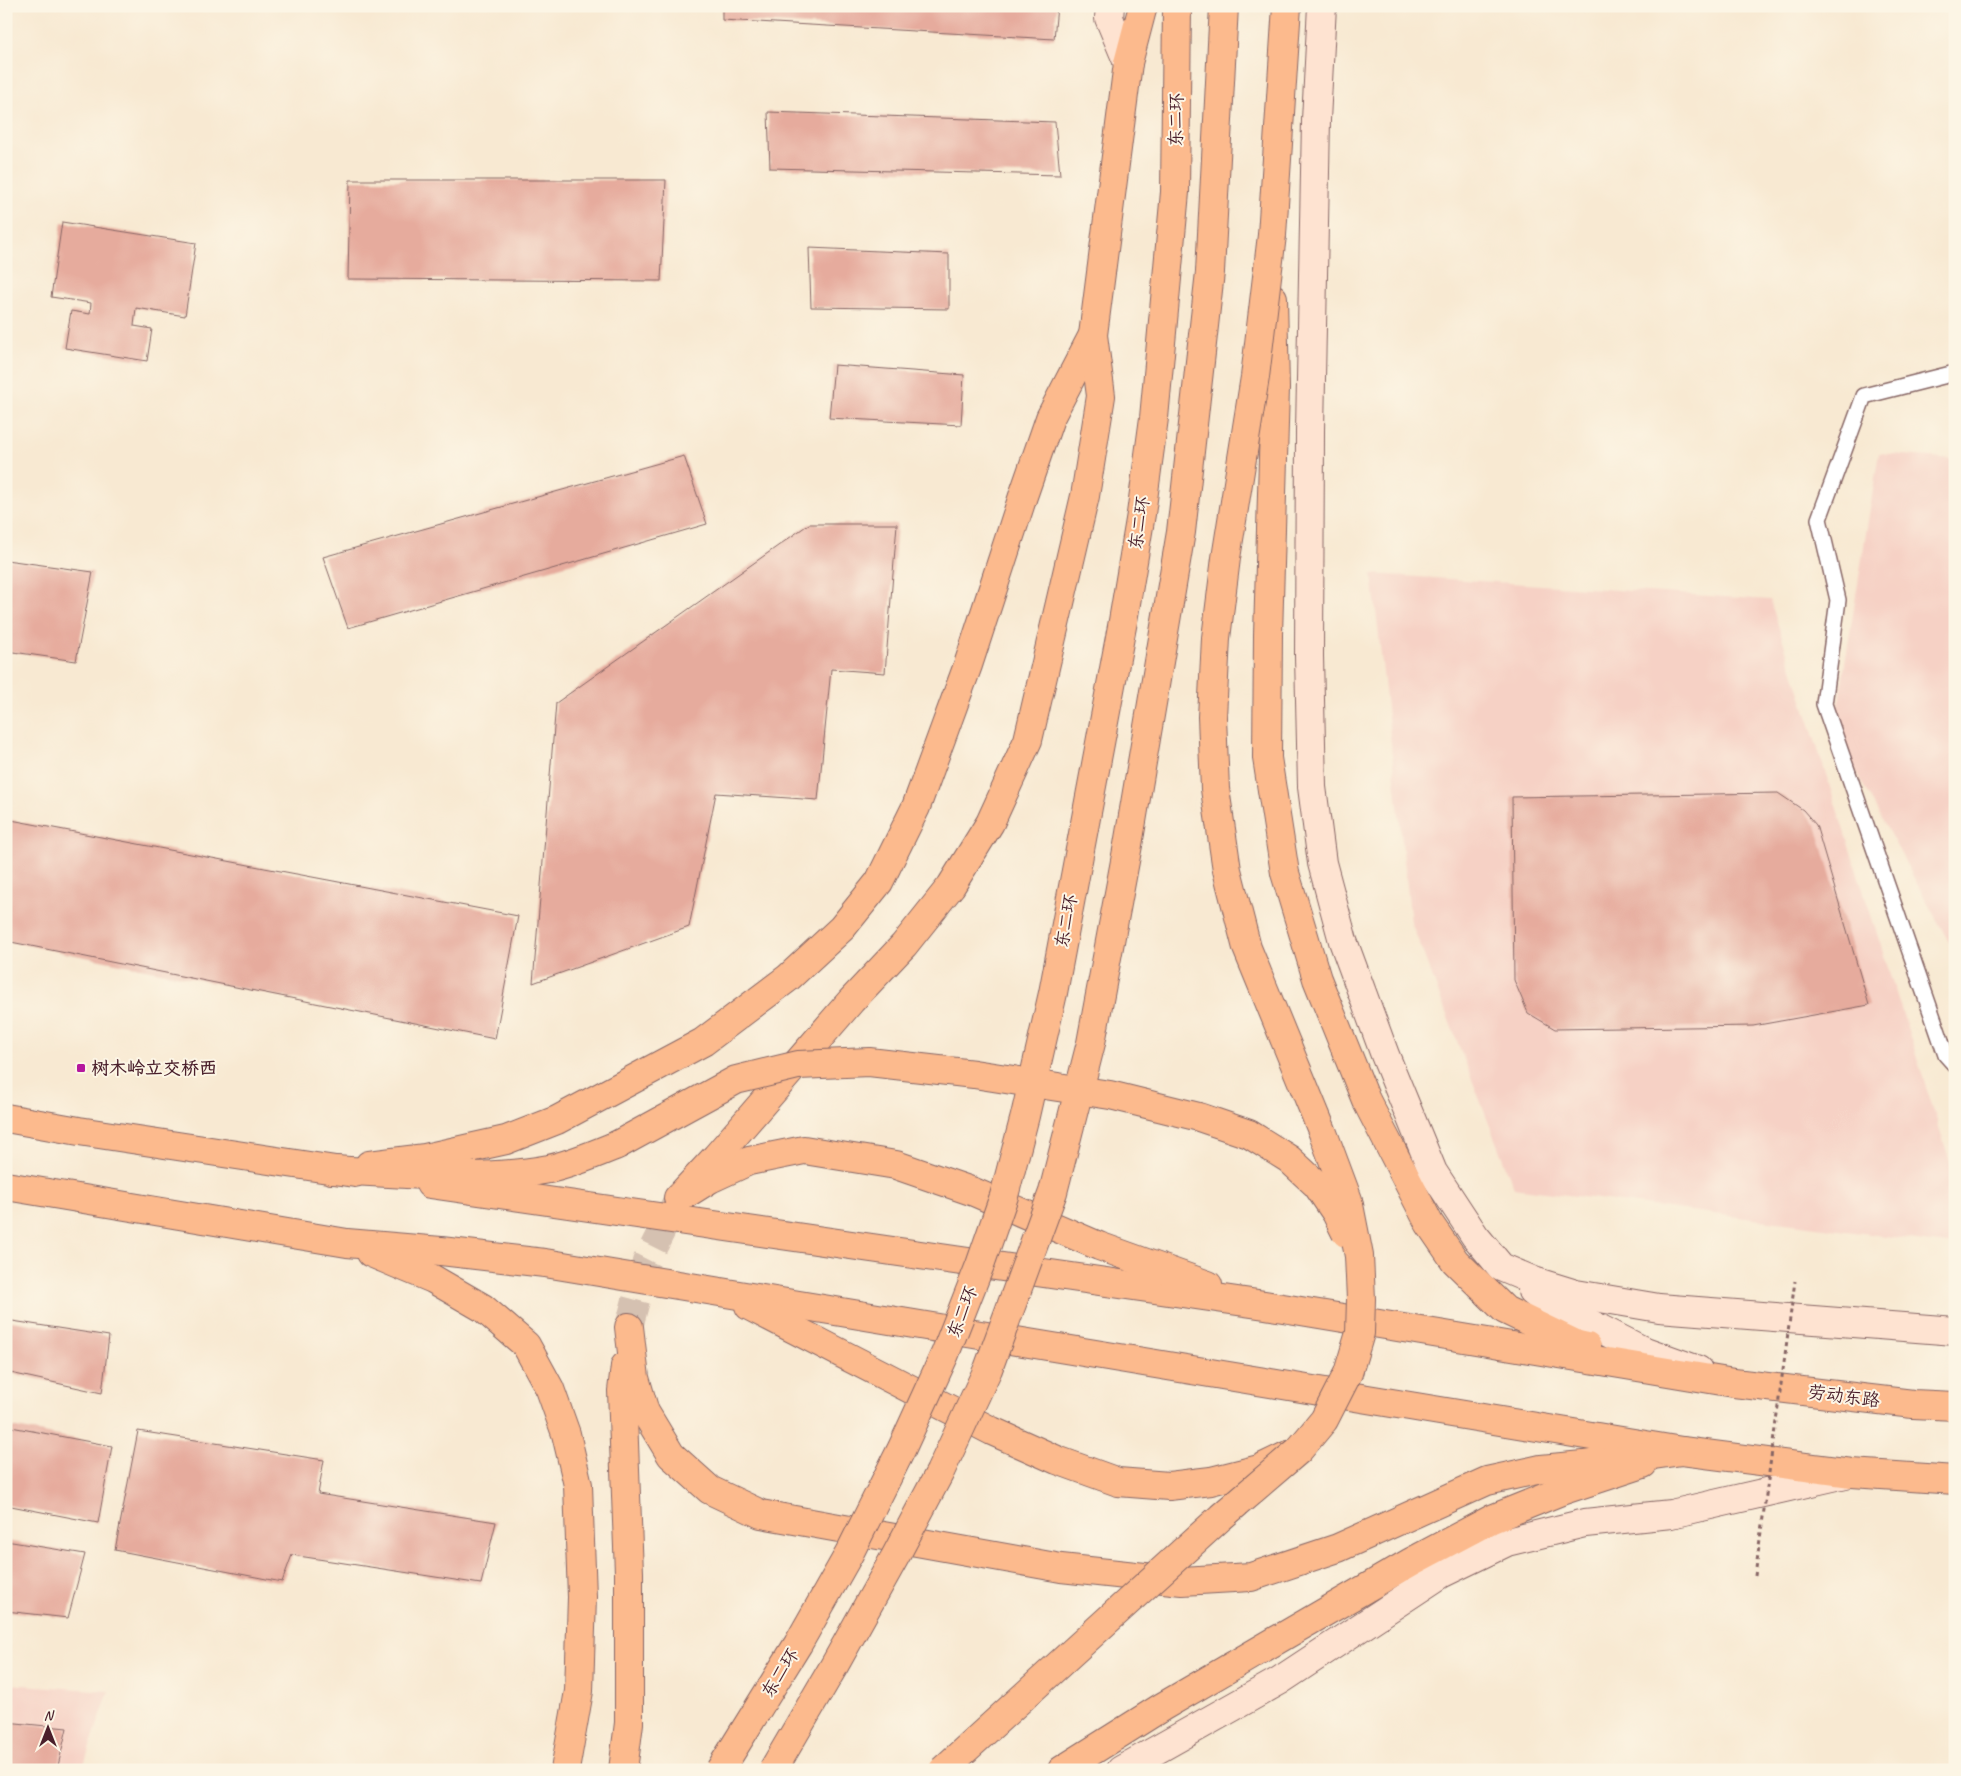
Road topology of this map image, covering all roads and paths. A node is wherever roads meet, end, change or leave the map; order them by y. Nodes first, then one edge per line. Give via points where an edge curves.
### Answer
1 (1110, 6) edge
2 (1143, 6) edge
3 (1177, 6) edge
4 (1224, 6) edge
5 (1287, 6) edge
6 (1322, 6) edge
7 (1128, 63) junction
8 (1272, 235) junction
9 (1093, 336) junction
10 (1955, 374) edge
11 (1955, 1065) edge
12 (6, 1118) edge
13 (332, 1170) junction
14 (6, 1186) edge
15 (347, 1243) junction
16 (1359, 1256) junction
17 (1501, 1266) junction
18 (1795, 1281) dead end
19 (725, 1294) junction
20 (1266, 1305) junction
21 (1955, 1331) edge
22 (1734, 1383) junction
23 (1955, 1406) edge
24 (1299, 1450) junction
25 (1682, 1451) junction
26 (1852, 1473) junction
27 (1955, 1480) edge
28 (1755, 1576) dead end
29 (565, 1770) edge
30 (623, 1770) edge
31 (720, 1770) edge
32 (772, 1770) edge
33 (943, 1770) edge
34 (1062, 1770) edge
35 (1121, 1770) edge

1 - 7 street via 1109,18
2 - 7 main road
3 - 31 main road, 东二环, bridge via 1175,192 1154,418 1141,514 1053,993 1025,1116 1004,1196 980,1265 945,1354 902,1448 849,1554
4 - 32 main road, bridge via 1210,272 1180,532 1091,1043 1050,1200 984,1378 896,1555
5 - 8 main road
6 - 17 street via 1316,120 1309,572 1312,787 1322,863 1343,941 1433,1172 1475,1236
7 - 9 main road
8 - 16 main road, bridge via 1255,377 1216,638 1212,716 1215,789 1227,870 1247,948 1348,1200
8 - 22 main road, bridge via 1275,388 1267,758 1284,873 1317,979 1359,1083 1429,1223 1455,1261 1505,1310 1578,1345
9 - 13 main road via 1050,418 968,666 916,807 879,882 842,928 788,978 703,1042 557,1120 506,1140 424,1158
9 - 20 main road via 1101,396 1085,496 1028,740 990,824 951,886 904,945 678,1198 749,1161 804,1150 896,1164 974,1192 1099,1246
10 - 11 lane via 1864,396 1819,519 1838,600 1824,704 1946,1054
12 - 13 main road
13 - 16 main road, bridge via 498,1175 550,1169 617,1145 736,1080 798,1065 869,1062 1110,1095 1199,1117 1249,1134 1289,1159 1317,1185
13 - 20 main road
14 - 15 main road
15 - 19 main road via 545,1264
15 - 29 main road via 433,1280 483,1308 526,1345 550,1390 566,1434 578,1485 582,1597 579,1691
16 - 24 main road, bridge via 1360,1333 1348,1374 1324,1420
17 - 21 street via 1534,1281 1576,1294 1659,1308
17 - 22 street via 1542,1299 1586,1322 1642,1350
18 - 28 path, bridge
19 - 24 main road, bridge via 992,1431 1118,1482 1169,1486 1211,1481 1259,1469
19 - 25 main road
20 - 22 main road
22 - 23 main road, 劳动东路
24 - 33 main road, bridge
25 - 26 main road
25 - 30 main road via 1540,1469 1487,1481 1338,1548 1251,1577 1182,1581 1061,1568 761,1514 710,1490 671,1455 645,1412 635,1378 629,1327 622,1391 629,1573 629,1723
25 - 34 main road via 1561,1491 1492,1518 1162,1707
26 - 27 main road
26 - 35 street via 1671,1514 1585,1523 1507,1542 1441,1574 1278,1681

